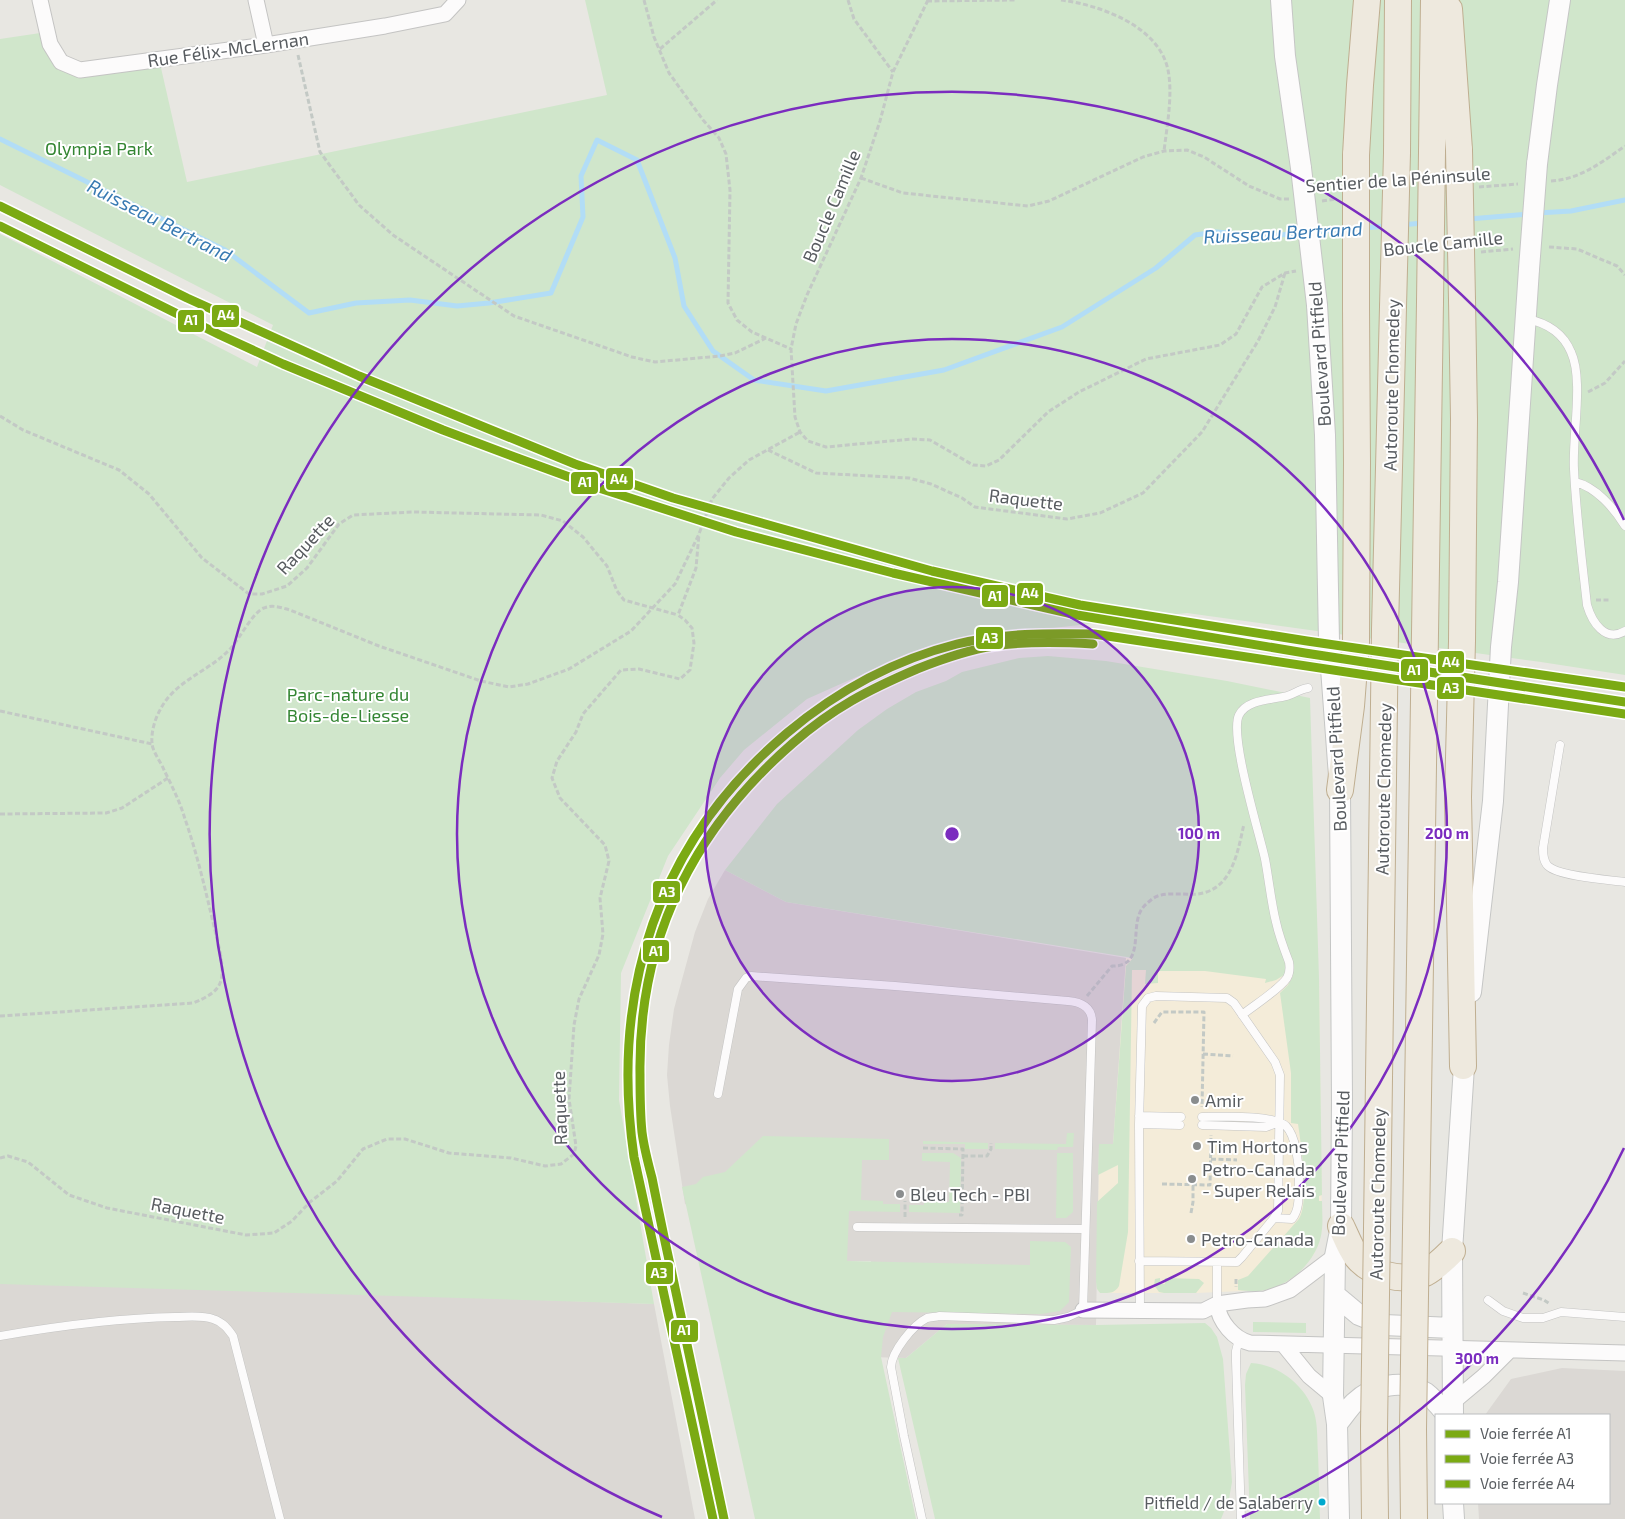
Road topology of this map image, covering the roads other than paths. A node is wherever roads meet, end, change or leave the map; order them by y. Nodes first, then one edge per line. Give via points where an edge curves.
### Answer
1 (40, 0) edge
2 (256, 0) edge
3 (1281, 0) edge
4 (1367, 0) edge
5 (1398, 0) edge
6 (1434, 0) edge
7 (1448, 0) edge
8 (1560, 0) edge
9 (458, 1) edge
10 (266, 45) junction
11 (1526, 319) junction
12 (1575, 482) junction
13 (1625, 526) edge
14 (1625, 631) edge
15 (1308, 688) dead end
16 (1342, 704) junction
17 (1560, 745) dead end
18 (1340, 790) joint
19 (1625, 882) edge
20 (1242, 1015) junction
21 (1463, 1066) junction
22 (718, 1094) dead end
23 (1202, 1117) road end
24 (1139, 1120) junction
25 (1180, 1121) dead end
26 (1280, 1122) junction
27 (1274, 1218) junction
28 (1341, 1226) junction
29 (857, 1227) dead end
30 (1085, 1229) junction
31 (1452, 1251) junction
32 (1335, 1256) junction
33 (1139, 1261) junction
34 (1217, 1262) junction
35 (1335, 1295) junction
36 (1488, 1300) dead end
37 (1217, 1304) junction
38 (1083, 1310) junction
39 (1140, 1310) junction
40 (1625, 1317) edge
41 (1452, 1328) junction
42 (0, 1336) edge
43 (1239, 1339) junction
44 (1283, 1344) junction
45 (1334, 1346) junction
46 (1453, 1348) junction
47 (1510, 1350) junction
48 (1625, 1353) edge
49 (1334, 1396) junction
50 (1451, 1411) edge
51 (1337, 1424) junction
52 (1454, 1504) edge
53 (280, 1519) edge
54 (922, 1519) edge
55 (1241, 1519) edge
56 (1339, 1519) edge
57 (1375, 1519) edge
58 (1414, 1519) edge
59 (1454, 1519) edge

1 - 10 street, Rue Félix-McLernan via 50,44 61,62 80,70
2 - 10 street
3 - 16 main road, Boulevard Pitfield, bridge via 1285,56 1317,305 1325,435 1328,620
4 - 16 highway, bridge via 1356,155 1356,624
5 - 57 highway, Autoroute Chomedey, bridge via 1385,629
6 - 58 highway, bridge
7 - 21 highway, bridge via 1460,150 1464,419 1458,797
8 - 11 main road, bridge via 1537,164
9 - 10 street, Rue Félix-McLernan via 445,14
11 - 12 lane via 1538,321 1558,333 1571,351 1575,364
11 - 21 main road via 1493,800
12 - 13 lane via 1585,485 1606,502
12 - 14 lane via 1590,615 1604,633 1615,635
15 - 20 lane via 1249,705 1236,722 1275,920 1290,968 1284,982
16 - 18 highway
17 - 19 lane via 1542,848 1544,859 1549,867 1564,874
18 - 28 main road, Boulevard Pitfield
20 - 24 lane via 1227,998 1162,996 1146,1000 1142,1006 1141,1021
20 - 26 lane via 1277,1066 1280,1075
21 - 31 main road
22 - 30 lane via 738,989 741,982 751,976 1081,1004 1090,1011 1092,1020
23 - 26 lane via 1266,1127
24 - 25 lane
24 - 33 lane
26 - 27 lane via 1278,1211
26 - 27 lane via 1290,1131 1296,1150 1298,1208 1292,1218
27 - 34 lane via 1240,1260
28 - 31 highway via 1358,1258 1389,1275 1407,1277 1426,1272
28 - 32 main road, Boulevard Pitfield
29 - 30 lane
30 - 38 lane
31 - 41 main road
32 - 35 main road, Boulevard Pitfield
32 - 37 street via 1290,1290 1265,1299
33 - 34 lane
33 - 39 lane
34 - 37 lane
35 - 41 main road via 1355,1312 1376,1322 1393,1326
35 - 45 main road, Boulevard Pitfield
36 - 40 lane via 1503,1311 1523,1318 1544,1318 1561,1312
37 - 39 street via 1203,1311
37 - 43 street via 1225,1324
38 - 39 street
38 - 54 lane via 1054,1320 939,1316 928,1318 911,1332 896,1352 891,1367
41 - 46 main road
42 - 53 lane via 145,1318 203,1318 224,1324 233,1336
43 - 44 street via 1250,1343
43 - 55 lane via 1236,1361
44 - 45 street
44 - 49 street via 1309,1376
45 - 46 street
45 - 49 main road, Boulevard Pitfield
46 - 47 street
46 - 50 main road
47 - 48 street
47 - 50 street
49 - 51 main road, Boulevard Pitfield
50 - 51 main road via 1423,1392 1409,1386 1394,1385 1378,1388 1354,1403
51 - 56 main road, Boulevard Pitfield
52 - 59 main road

